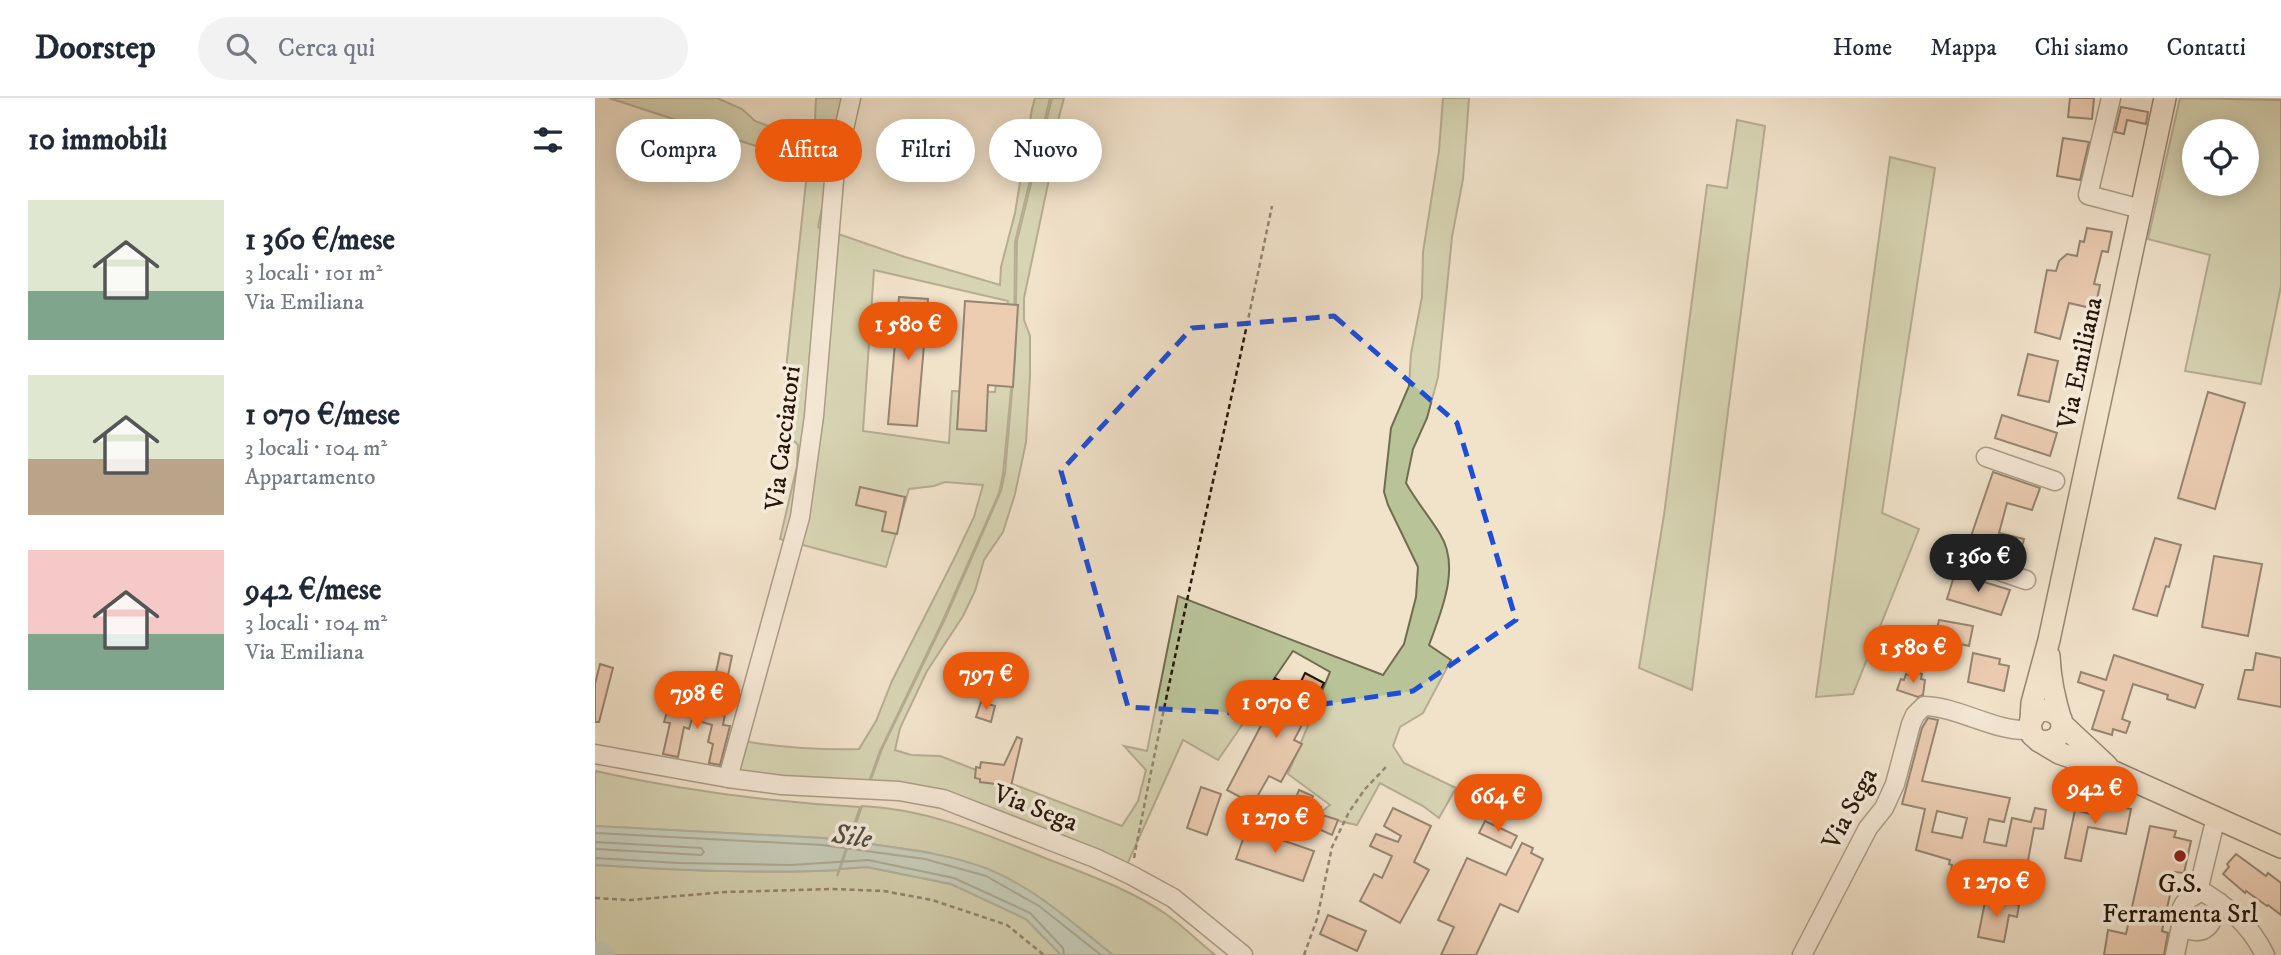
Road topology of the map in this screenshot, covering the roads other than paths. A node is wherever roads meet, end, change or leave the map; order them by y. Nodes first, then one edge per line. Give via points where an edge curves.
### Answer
1 (851, 98) edge
2 (2111, 98) edge
3 (2165, 98) edge
4 (2141, 209) junction
5 (1986, 457) dead end
6 (2055, 481) dead end
7 (1956, 556) dead end
8 (2026, 580) dead end
9 (2049, 640) junction
10 (2061, 722) junction
11 (2033, 730) junction
12 (595, 754) edge
13 (2114, 772) junction
14 (729, 778) junction
15 (2216, 817) junction
16 (2281, 847) edge
17 (2202, 891) junction
18 (2219, 902) junction
19 (2181, 926) junction
20 (2262, 954) edge
21 (1243, 955) edge
22 (1802, 955) edge
23 (2175, 955) edge

1 - 14 street, Via Cacciatori via 835,169 814,416 800,517
2 - 4 street via 2088,195
3 - 4 main road, Via Emiliana
4 - 9 main road, Via Emiliana
5 - 6 street
7 - 8 street
9 - 10 main road, Via Emiliana via 2050,672
9 - 11 main road, Via Emiliana via 2032,703
10 - 11 main road via 2057,714 2037,712
10 - 13 main road
11 - 13 main road via 2059,753
11 - 22 street, Via Sega via 2011,729 1924,706 1915,715 1884,808 1868,828
12 - 14 street, Via Sega
13 - 15 main road
14 - 21 street, Via Sega via 899,791 943,799 1131,875 1173,898
15 - 16 main road
15 - 17 street via 2199,887
17 - 18 street
17 - 19 street via 2185,900 2179,914
18 - 19 street via 2211,925 2202,931
18 - 20 street via 2248,926
19 - 23 street

